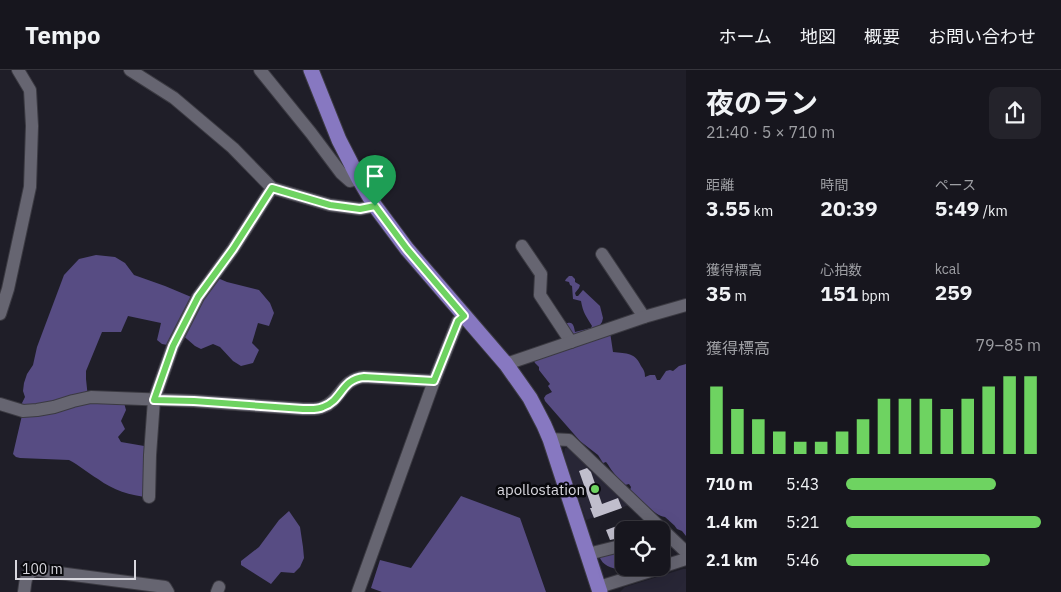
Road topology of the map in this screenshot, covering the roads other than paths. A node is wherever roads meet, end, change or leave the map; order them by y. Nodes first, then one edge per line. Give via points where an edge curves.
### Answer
1 (18, 70) edge
2 (130, 70) edge
3 (260, 70) edge
4 (311, 70) edge
5 (358, 179) junction
6 (272, 188) junction
7 (375, 206) junction
8 (522, 246) dead end
9 (602, 254) dead end
10 (686, 304) edge
11 (0, 314) edge
12 (464, 316) junction
13 (644, 318) junction
14 (570, 342) junction
15 (506, 364) junction
16 (434, 381) junction
17 (154, 400) junction
18 (0, 404) edge
19 (550, 439) junction
20 (149, 497) dead end
21 (652, 521) edge
22 (670, 538) edge
23 (615, 547) edge
24 (686, 552) edge
25 (588, 554) junction
26 (686, 559) edge
27 (670, 564) edge
28 (637, 576) edge
29 (599, 590) edge
30 (24, 592) edge
31 (168, 592) edge
32 (358, 592) edge

1 - 11 street via 30,90 30,187
2 - 6 street via 174,98
3 - 5 street via 342,172 350,180
4 - 5 main road
5 - 7 main road
6 - 7 street via 330,205 360,209
6 - 17 street via 198,297 173,346
7 - 12 main road
8 - 14 street via 541,274 540,295
9 - 13 street
10 - 13 street
12 - 15 main road
12 - 16 street via 458,321
13 - 14 street
14 - 15 street
15 - 19 main road via 530,398
16 - 17 street via 354,378 331,403 318,409
16 - 32 street
17 - 18 street via 91,398 23,411
17 - 20 street
19 - 21 street via 569,440
19 - 25 main road
22 - 24 street
23 - 25 street
25 - 29 main road
26 - 27 street
28 - 29 street
30 - 31 street via 26,576 36,570 165,587

